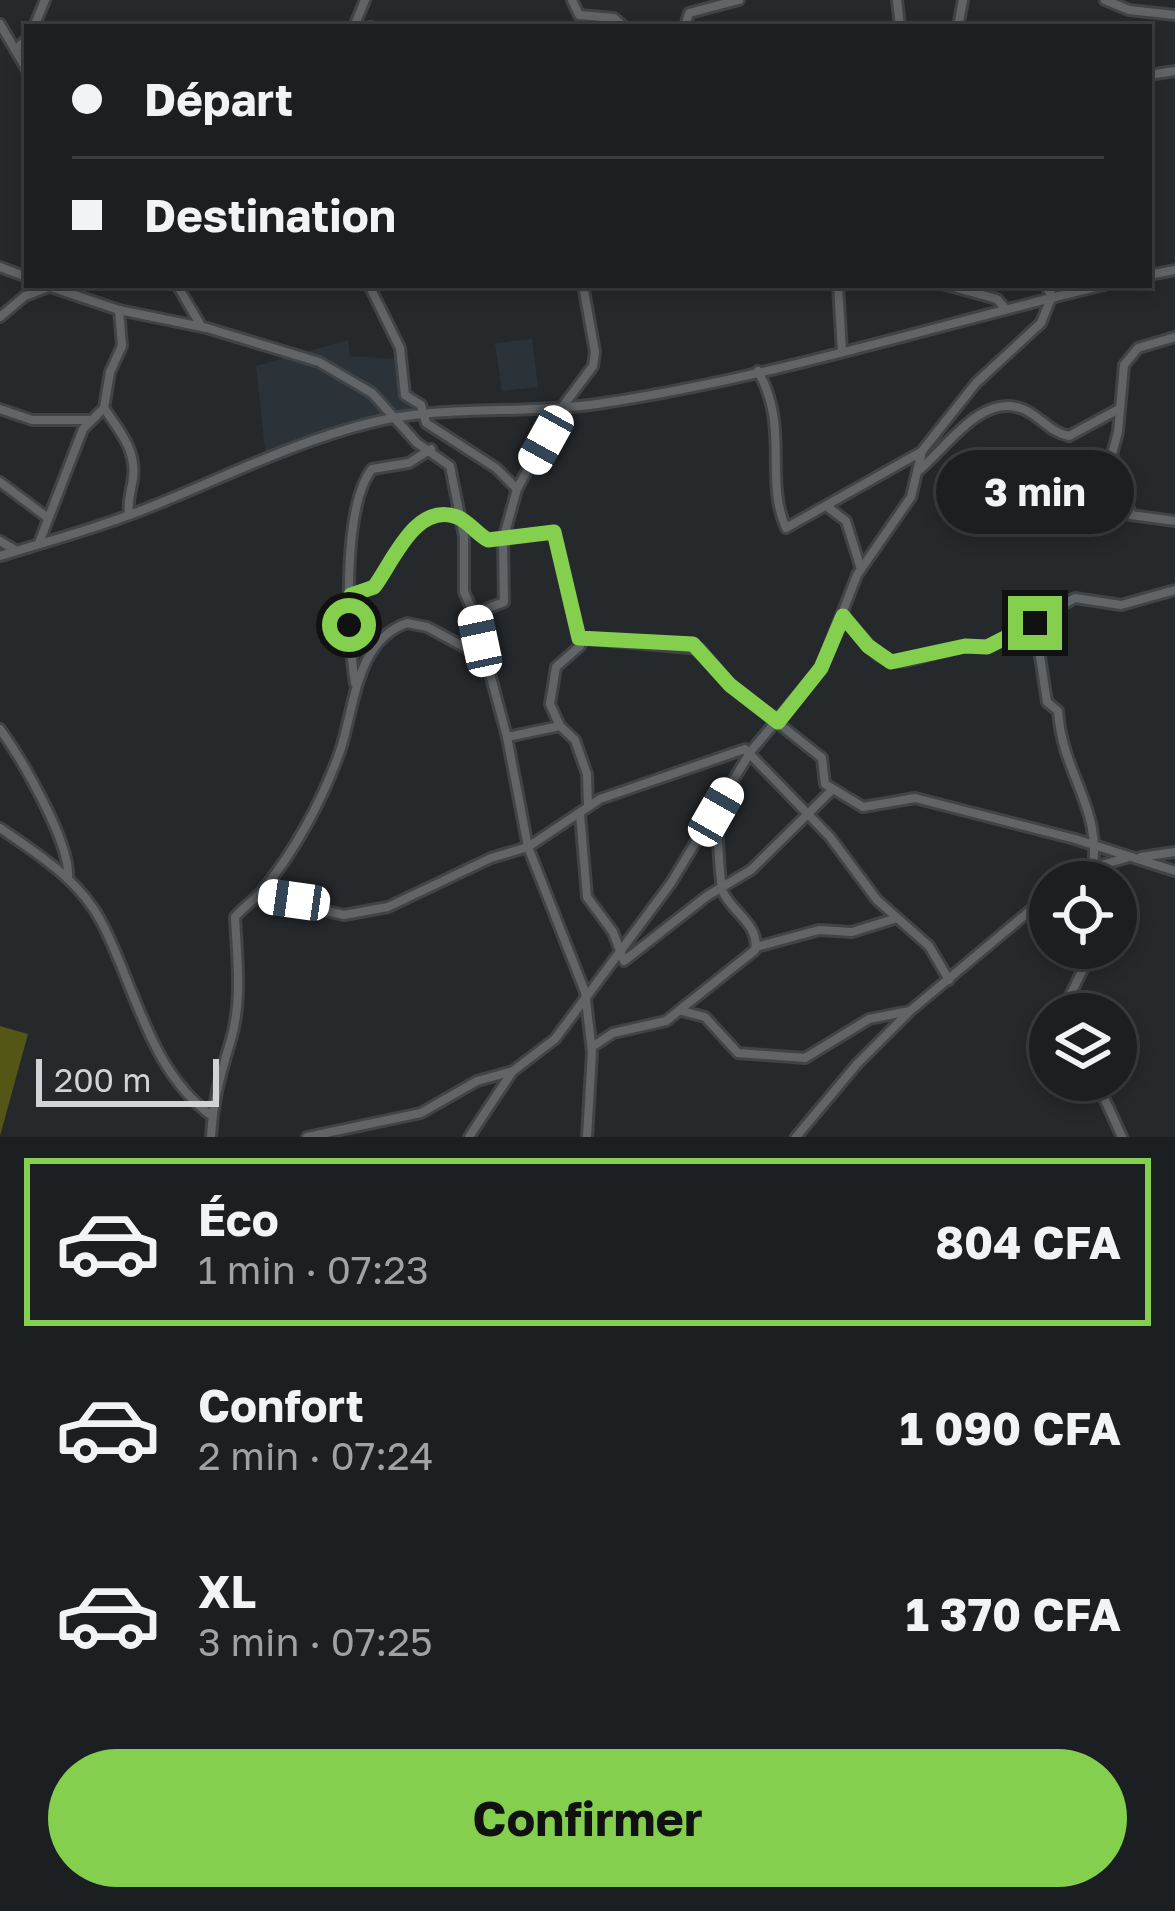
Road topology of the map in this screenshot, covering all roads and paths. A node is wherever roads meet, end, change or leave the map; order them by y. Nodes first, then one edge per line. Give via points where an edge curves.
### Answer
1 (572, 0) edge
2 (739, 0) edge
3 (1105, 0) edge
4 (1175, 15) edge
5 (0, 24) edge
6 (621, 24) edge
7 (686, 24) edge
8 (24, 42) edge
9 (15, 50) junction
10 (24, 65) edge
11 (43, 288) edge
12 (54, 288) edge
13 (179, 288) edge
14 (371, 288) edge
15 (585, 288) edge
16 (838, 288) edge
17 (957, 288) edge
18 (1047, 288) edge
19 (1087, 288) edge
20 (1052, 296) junction
21 (1005, 308) junction
22 (119, 310) junction
23 (0, 317) edge
24 (207, 328) junction
25 (1175, 337) edge
26 (842, 352) junction
27 (758, 371) junction
28 (563, 406) junction
29 (104, 408) junction
30 (1119, 409) junction
31 (0, 410) edge
32 (422, 415) junction
33 (398, 418) junction
34 (90, 420) junction
35 (458, 448) junction
36 (431, 449) junction
37 (922, 451) junction
38 (445, 459) junction
39 (917, 471) junction
40 (0, 482) edge
41 (517, 489) junction
42 (827, 508) junction
43 (129, 515) junction
44 (458, 517) junction
45 (48, 518) junction
46 (1175, 521) edge
47 (503, 540) junction
48 (0, 542) edge
49 (38, 544) junction
50 (16, 551) junction
51 (0, 556) edge
52 (861, 569) junction
53 (1175, 590) edge
54 (351, 595) junction
55 (474, 614) junction
56 (843, 616) junction
57 (1035, 623) junction
58 (579, 638) junction
59 (485, 658) junction
60 (355, 684) junction
61 (778, 722) junction
62 (560, 726) junction
63 (0, 729) edge
64 (507, 737) junction
65 (751, 751) junction
66 (832, 790) junction
67 (584, 810) junction
68 (716, 812) junction
69 (804, 814) junction
70 (0, 829) edge
71 (1098, 845) junction
72 (528, 847) junction
73 (1175, 852) edge
74 (1133, 858) junction
75 (1095, 861) edge
76 (1120, 861) edge
77 (1175, 871) edge
78 (68, 878) junction
79 (721, 887) junction
80 (259, 895) junction
81 (1029, 912) edge
82 (897, 918) junction
83 (757, 947) junction
84 (620, 954) junction
85 (949, 980) junction
86 (585, 992) junction
87 (682, 1011) junction
88 (910, 1011) junction
89 (592, 1046) junction
90 (513, 1071) junction
91 (1106, 1101) edge
92 (212, 1116) junction
93 (211, 1137) edge
94 (307, 1137) edge
95 (469, 1137) edge
96 (587, 1137) edge
97 (796, 1137) edge
98 (1122, 1137) edge

1 - 6 street via 579,15
2 - 7 street via 689,13
3 - 4 street
5 - 9 street
8 - 9 street
9 - 10 street
11 - 23 street
12 - 22 street
13 - 24 street
14 - 32 street via 400,348 404,392
15 - 28 street via 596,352
16 - 26 street
17 - 21 street
18 - 20 street
19 - 20 street
20 - 21 street
20 - 37 street via 1041,323 976,383
21 - 26 street
22 - 24 street
22 - 29 street via 122,346
24 - 33 street via 319,362
25 - 30 street via 1130,355
26 - 27 street
27 - 28 street
27 - 42 street via 775,414 784,525
28 - 32 street
28 - 41 street
29 - 34 street
29 - 43 street via 130,448
30 - 39 street via 1069,436 1025,409 995,409
30 - 46 street via 1112,454 1126,508 1139,519
31 - 34 street
32 - 33 street
32 - 35 street
33 - 36 street
33 - 43 street via 285,450
34 - 45 street
35 - 38 street
35 - 41 street
36 - 38 street
36 - 54 street via 367,474 349,529
37 - 39 street
37 - 42 street
38 - 44 street
39 - 52 street via 904,509
40 - 45 street
41 - 47 street
42 - 52 street via 846,521
43 - 49 street
44 - 47 street via 488,540
44 - 54 street via 429,519 405,538 374,587
44 - 55 street via 462,581
45 - 49 street
47 - 55 street via 504,602
47 - 58 street via 558,537
48 - 50 street
49 - 50 street
50 - 51 street
52 - 56 street
53 - 57 street via 1121,605 1075,598
54 - 60 street
55 - 59 street
56 - 57 street via 891,662 987,647
56 - 61 street via 821,668
57 - 71 street via 1047,702 1059,714
58 - 61 street via 693,644
58 - 62 street via 551,682
59 - 60 street via 427,627 400,624
59 - 64 street
60 - 80 street via 339,754 293,848
61 - 65 street
61 - 66 street via 822,758
62 - 64 street
62 - 67 street via 575,740 586,775
63 - 78 street via 57,834
64 - 72 street
65 - 67 street via 730,751
65 - 68 street
65 - 69 street
66 - 69 street
66 - 71 street via 863,807 915,798
67 - 72 street
67 - 84 street via 587,897
68 - 79 street
68 - 84 street
69 - 79 street via 751,870
69 - 82 street
70 - 78 street
71 - 74 street
71 - 75 street
72 - 80 street via 366,913
72 - 86 street
73 - 74 street
74 - 76 street
74 - 77 street
78 - 92 street via 102,924 166,1067
79 - 83 street
79 - 84 street via 629,959
80 - 92 street via 235,917 239,980
81 - 85 street
82 - 83 street
82 - 85 street via 929,946
83 - 87 street
84 - 86 street
85 - 88 street
86 - 89 street
86 - 90 street via 555,1040
87 - 88 street via 705,1017 738,1052 797,1060 869,1019
87 - 89 street
88 - 97 street
89 - 96 street
90 - 94 street via 421,1113
90 - 95 street
91 - 98 street
92 - 93 street

